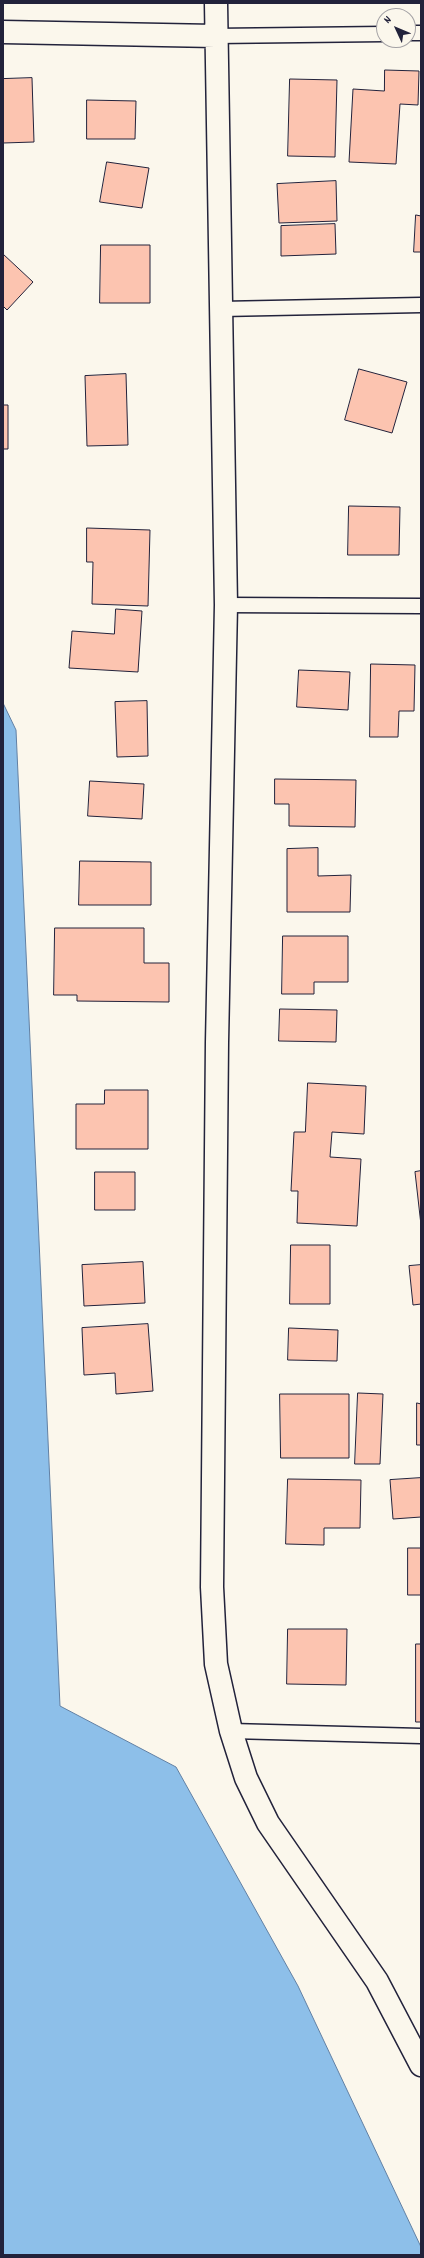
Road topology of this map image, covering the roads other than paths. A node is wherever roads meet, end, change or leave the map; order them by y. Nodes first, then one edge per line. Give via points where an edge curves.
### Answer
1 (216, 3) edge
2 (3, 32) edge
3 (376, 34) edge
4 (215, 36) junction
5 (421, 305) edge
6 (221, 309) junction
7 (226, 605) junction
8 (421, 606) edge
9 (231, 1731) junction
10 (421, 1736) edge
11 (416, 2045) edge
12 (421, 2065) edge

1 - 4 street
2 - 4 street
3 - 4 lane
4 - 6 street
5 - 6 lane
6 - 7 street
7 - 8 lane
7 - 9 street via 217,1042 212,1587 216,1664
9 - 10 lane
9 - 11 street via 246,1778 268,1823 377,1981
11 - 12 street

